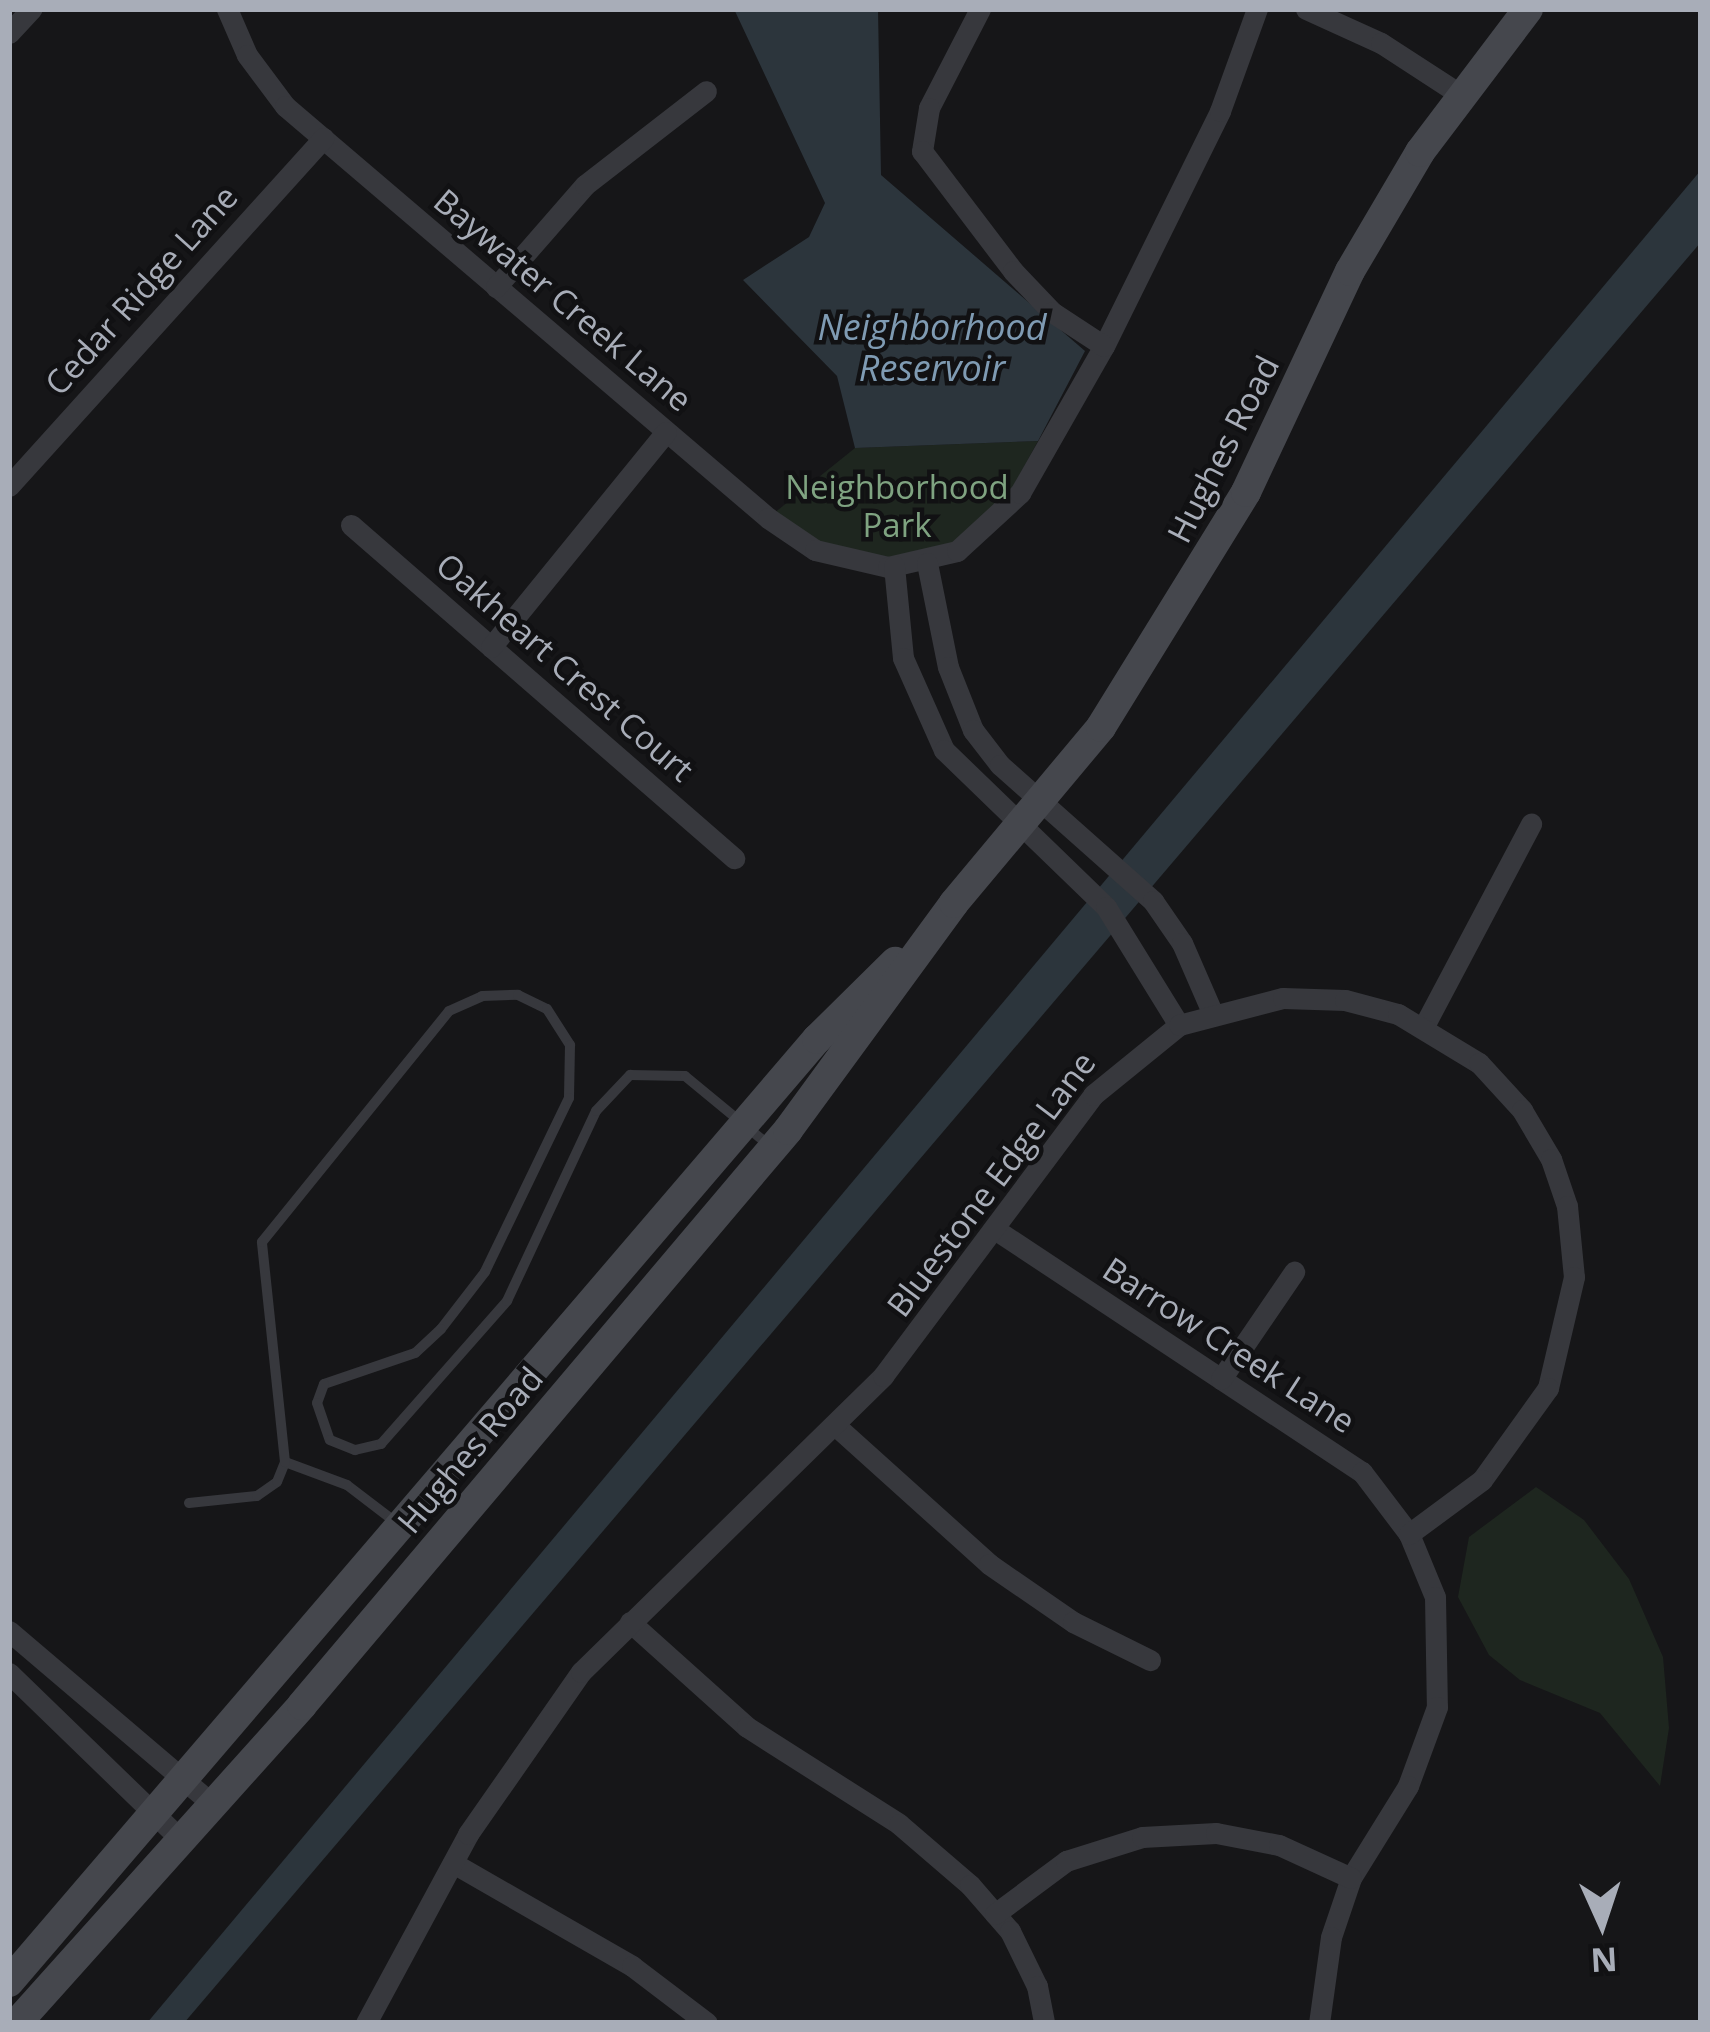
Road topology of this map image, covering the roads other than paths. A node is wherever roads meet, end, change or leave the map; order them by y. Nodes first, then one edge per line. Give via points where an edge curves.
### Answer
1 (31, 9) edge
2 (227, 9) edge
3 (980, 9) edge
4 (1257, 9) edge
5 (1306, 9) edge
6 (1528, 9) edge
7 (9, 33) edge
8 (706, 92) dead end
9 (1458, 93) junction
10 (322, 138) junction
11 (496, 286) junction
12 (1104, 346) junction
13 (666, 432) junction
14 (9, 486) edge
15 (351, 525) dead end
16 (910, 565) junction
17 (491, 647) junction
18 (1040, 798) junction
19 (1020, 824) junction
20 (1531, 824) dead end
21 (734, 858) dead end
22 (954, 903) junction
23 (1212, 1012) junction
24 (1179, 1024) junction
25 (1424, 1026) junction
26 (745, 1124) junction
27 (772, 1148) junction
28 (996, 1230) junction
29 (1294, 1272) dead end
30 (1221, 1379) junction
31 (836, 1426) junction
32 (285, 1462) junction
33 (189, 1503) dead end
34 (400, 1526) junction
35 (1409, 1534) junction
36 (630, 1622) junction
37 (9, 1631) edge
38 (1150, 1660) dead end
39 (9, 1673) edge
40 (184, 1780) junction
41 (212, 1804) junction
42 (154, 1815) junction
43 (180, 1839) junction
44 (453, 1863) junction
45 (1352, 1878) junction
46 (995, 1914) junction
47 (9, 1982) edge
48 (17, 2023) edge
49 (366, 2023) edge
50 (707, 2023) edge
51 (1044, 2023) edge
52 (1319, 2023) edge

1 - 7 street
2 - 10 street, Baywater Creek Lane via 267,84
3 - 12 street via 929,108 922,151 1013,271 1052,312
4 - 12 street via 1220,111
5 - 9 street via 1381,43
6 - 9 main road, Hughes Road
8 - 11 street via 586,184
9 - 18 main road, Hughes Road via 1350,272 1181,608
10 - 11 street, Baywater Creek Lane
10 - 14 street, Cedar Ridge Lane
11 - 13 street, Baywater Creek Lane
12 - 16 street via 991,527
13 - 16 street, Baywater Creek Lane via 796,540 832,557
13 - 17 street
15 - 17 street, Oakheart Crest Court
16 - 18 street via 957,699 1000,765
16 - 19 street via 903,658 923,715 977,788
17 - 21 street, Oakheart Crest Court
18 - 19 main road, Hughes Road
18 - 23 street via 1153,901
19 - 22 main road, Hughes Road
19 - 24 street via 1106,907
20 - 25 street
22 - 26 main road, Hughes Road
22 - 27 main road, Hughes Road
23 - 24 street, Bluestone Edge Lane
23 - 25 street, Bluestone Edge Lane via 1318,998
24 - 28 street, Bluestone Edge Lane via 1093,1095
25 - 35 street, Bluestone Edge Lane via 1479,1063 1538,1134 1567,1206 1574,1277 1563,1346 1535,1412 1483,1480
26 - 27 lane
26 - 32 lane via 685,1076 630,1076 596,1111 507,1301 412,1415 381,1444 355,1450 330,1439 320,1423 324,1384 415,1353 441,1329 485,1273 569,1098 570,1045 547,1009 500,995 449,1011 262,1242
26 - 34 main road, Hughes Road
27 - 41 main road, Hughes Road
28 - 30 street, Barrow Creek Lane
28 - 31 street, Bluestone Edge Lane via 941,1307
29 - 30 street
30 - 35 street, Barrow Creek Lane via 1362,1472
31 - 36 street, Bluestone Edge Lane
31 - 38 street via 989,1564 1073,1622
32 - 33 lane via 278,1482 257,1496
32 - 34 lane via 347,1485
34 - 40 main road, Hughes Road
35 - 45 street, Barrow Creek Lane via 1435,1597 1437,1707 1408,1786
36 - 44 street, Bluestone Edge Lane via 554,1708
36 - 46 street via 748,1727 899,1823
37 - 40 street
39 - 42 street
40 - 41 street
40 - 42 main road, Hughes Road
41 - 43 main road, Hughes Road
42 - 43 street
42 - 47 main road, Hughes Road
43 - 48 main road, Hughes Road
44 - 49 street, Bluestone Edge Lane
44 - 50 street via 632,1966
45 - 46 street via 1258,1841 1216,1833 1142,1837 1066,1861
45 - 52 street, Barrow Creek Lane via 1331,1936
46 - 51 street via 1037,1986

